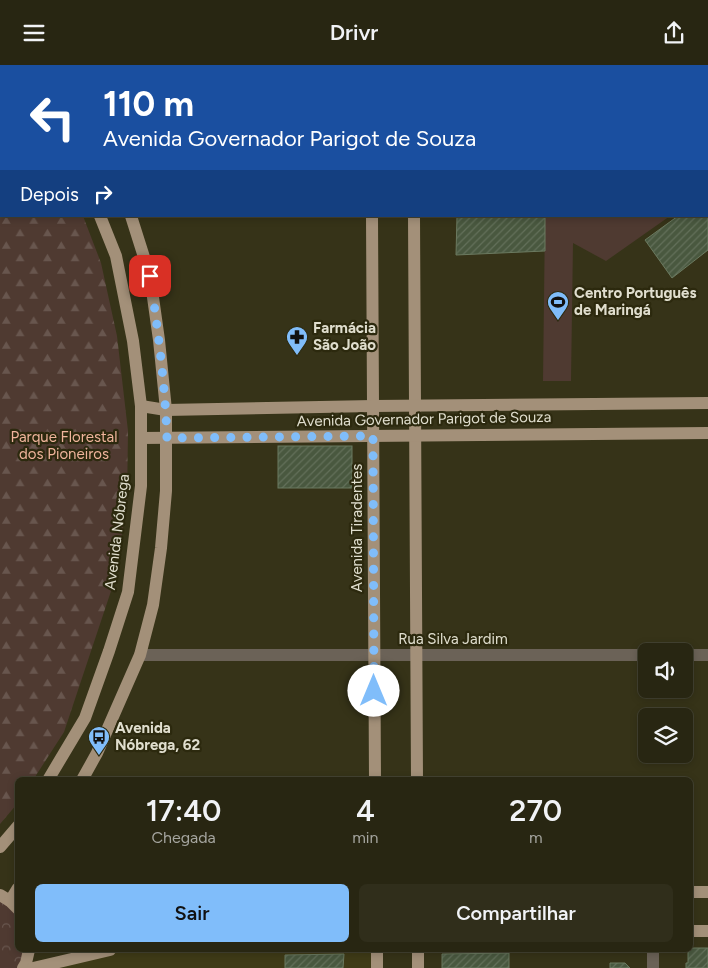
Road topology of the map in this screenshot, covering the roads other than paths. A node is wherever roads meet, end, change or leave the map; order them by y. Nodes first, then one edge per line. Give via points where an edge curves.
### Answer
1 (100, 217) edge
2 (131, 217) edge
3 (372, 217) edge
4 (414, 217) edge
5 (708, 403) edge
6 (373, 405) junction
7 (415, 405) junction
8 (141, 406) junction
9 (166, 410) junction
10 (708, 433) edge
11 (415, 435) junction
12 (373, 436) junction
13 (141, 438) junction
14 (167, 438) junction
15 (140, 655) junction
16 (374, 655) junction
17 (416, 655) junction
18 (638, 655) edge
19 (693, 655) edge
20 (708, 655) edge
21 (50, 777) edge
22 (84, 777) edge
23 (375, 777) edge
24 (417, 777) edge
25 (15, 830) edge
26 (0, 847) edge
27 (693, 892) edge
28 (708, 892) edge
29 (693, 931) edge
30 (708, 931) edge
31 (29, 952) edge
32 (101, 952) edge
33 (377, 952) edge
34 (418, 952) edge
35 (653, 952) edge
36 (23, 968) edge
37 (33, 968) edge
38 (377, 968) edge
39 (418, 968) edge
40 (653, 968) edge

1 - 8 main road, Avenida Nóbrega via 116,256 133,341
2 - 9 main road via 150,276
3 - 6 main road, Avenida Tiradentes
4 - 7 main road
5 - 7 main road, Avenida Governador Parigot de Souza
6 - 7 main road, Avenida Governador Parigot de Souza
6 - 9 main road, Avenida Governador Parigot de Souza
6 - 12 main road, Avenida Tiradentes
7 - 11 main road
8 - 9 main road, Avenida Governador Parigot de Souza
8 - 13 main road, Avenida Nóbrega
9 - 14 main road
10 - 11 main road, Avenida Governador Parigot de Souza
11 - 12 main road, Avenida Governador Parigot de Souza
11 - 17 main road
12 - 14 main road, Avenida Governador Parigot de Souza
12 - 16 main road, Avenida Tiradentes
13 - 14 main road, Avenida Governador Parigot de Souza
13 - 21 main road, Avenida Nóbrega via 141,486 128,592 85,718
14 - 15 main road via 161,548 153,605
15 - 16 street, Rua Silva Jardim
15 - 22 main road via 98,753
16 - 17 street, Rua Silva Jardim
16 - 23 main road, Avenida Tiradentes
17 - 18 street, Rua Silva Jardim
17 - 24 main road
19 - 20 street
25 - 26 main road
27 - 28 main road
29 - 30 main road
31 - 36 main road
32 - 37 main road
33 - 38 main road
34 - 39 main road
35 - 40 street

